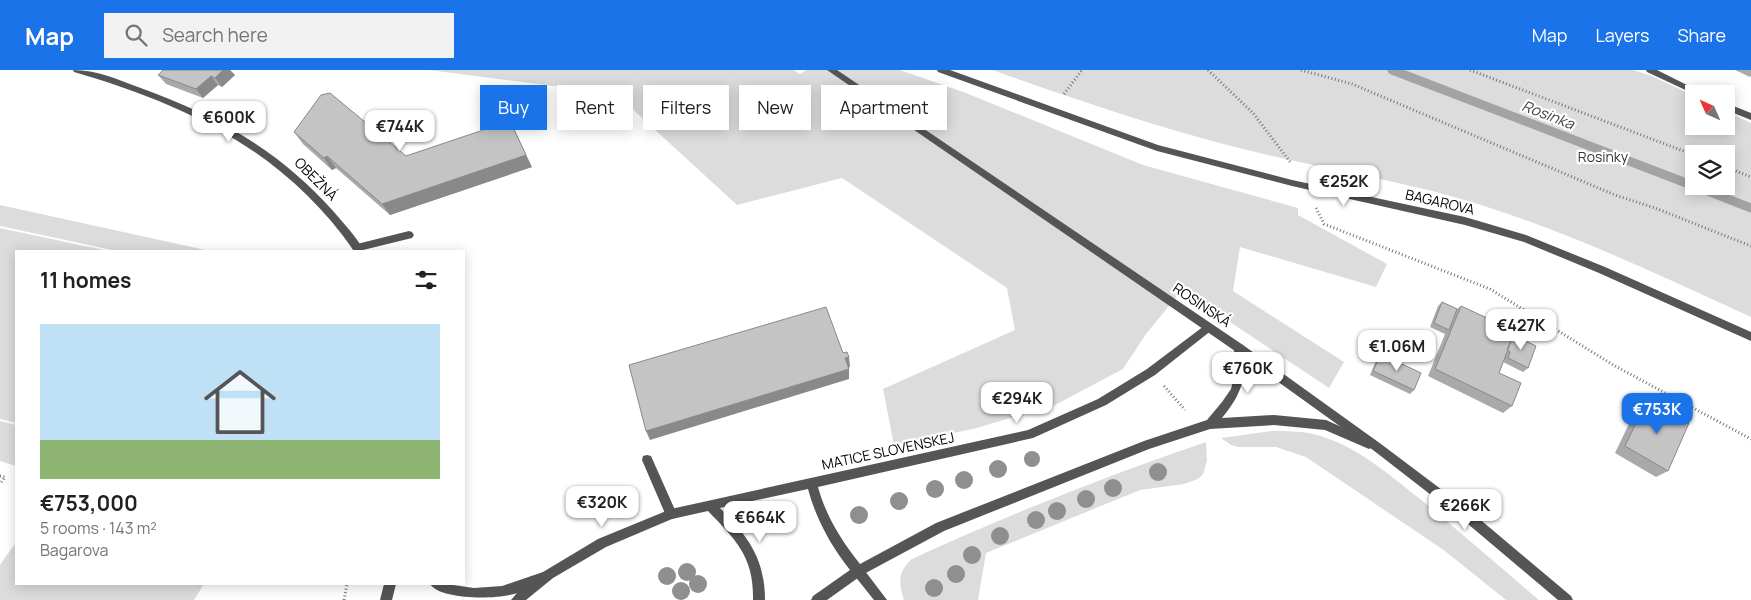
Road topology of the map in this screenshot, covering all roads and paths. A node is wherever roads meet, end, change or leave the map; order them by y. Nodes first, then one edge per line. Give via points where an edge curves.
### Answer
1 (77, 70) edge
2 (831, 70) edge
3 (941, 70) edge
4 (1082, 70) edge
5 (1208, 70) edge
6 (1301, 70) edge
7 (1470, 70) edge
8 (1650, 70) edge
9 (1685, 87) edge
10 (1061, 99) dead end
11 (1735, 110) edge
12 (1751, 118) edge
13 (1685, 152) edge
14 (1735, 171) edge
15 (1751, 177) edge
16 (1303, 185) junction
17 (409, 235) dead end
18 (1751, 246) edge
19 (358, 250) edge
20 (1208, 328) junction
21 (1751, 337) edge
22 (1238, 348) junction
23 (1163, 385) dead end
24 (1185, 410) dead end
25 (1210, 424) junction
26 (1751, 439) edge
27 (1377, 447) junction
28 (647, 460) dead end
29 (0, 476) edge
30 (812, 483) junction
31 (0, 484) edge
32 (710, 506) junction
33 (671, 514) junction
34 (858, 571) junction
35 (549, 574) junction
36 (347, 585) edge
37 (390, 585) edge
38 (437, 585) edge
39 (344, 600) edge
40 (386, 600) edge
41 (517, 600) edge
42 (759, 600) edge
43 (817, 600) edge
44 (881, 600) edge
45 (1568, 600) edge

1 - 19 street, OBEŽNÁ via 173,102 256,146 294,174
2 - 20 street, ROSINSKÁ
3 - 16 street, BAGAROVA via 1157,148
4 - 10 path
5 - 16 path via 1232,90 1269,130
6 - 18 path via 1352,84 1615,195
7 - 13 path
8 - 9 street
11 - 12 street
14 - 15 path
16 - 21 street, BAGAROVA via 1465,221 1526,239
16 - 26 path via 1324,224 1490,289 1615,366
17 - 19 street
20 - 22 street, ROSINSKÁ
20 - 30 street, MATICE SLOVENSKEJ via 1151,372 1102,402 1029,435
22 - 25 street via 1241,371 1234,397
22 - 27 street, ROSINSKÁ
23 - 24 path
25 - 27 street via 1274,420 1326,425
25 - 34 street via 1148,444 940,526
27 - 45 street, ROSINSKÁ via 1466,515
28 - 33 street
29 - 31 path via 5,477
30 - 32 street, MATICE SLOVENSKEJ
30 - 34 street, MATICE SLOVENSKEJ via 816,501 840,549
32 - 33 street, MATICE SLOVENSKEJ
32 - 42 street via 741,537 754,558
33 - 35 street, MATICE SLOVENSKEJ via 602,543
34 - 43 street
34 - 44 street, MATICE SLOVENSKEJ
35 - 38 street, MATICE SLOVENSKEJ via 497,593 465,594
35 - 41 street, MATICE SLOVENSKEJ
36 - 39 path
37 - 40 street

